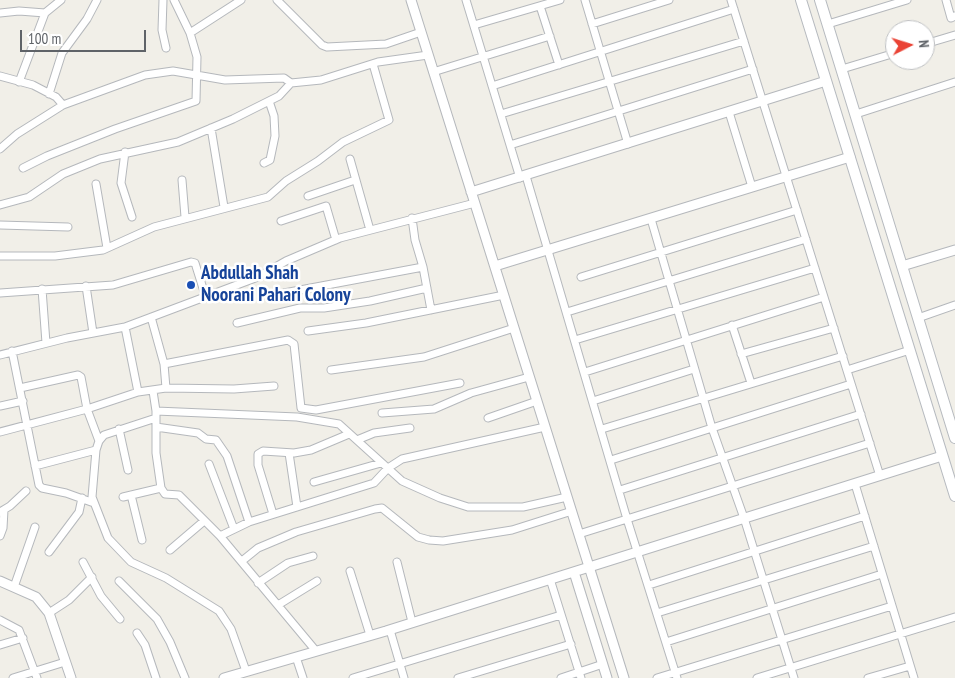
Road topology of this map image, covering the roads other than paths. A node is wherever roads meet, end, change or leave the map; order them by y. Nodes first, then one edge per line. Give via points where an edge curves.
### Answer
1 (61, 0) edge
2 (97, 0) edge
3 (163, 0) edge
4 (174, 0) edge
5 (241, 0) edge
6 (277, 0) edge
7 (411, 0) edge
8 (466, 0) edge
9 (560, 0) edge
10 (585, 0) edge
11 (669, 0) edge
12 (731, 0) edge
13 (801, 0) edge
14 (820, 0) edge
15 (906, 0) edge
16 (946, 0) edge
17 (540, 6) junction
18 (734, 9) junction
19 (0, 13) edge
20 (46, 13) junction
21 (955, 16) edge
22 (592, 24) junction
23 (828, 24) junction
24 (474, 26) junction
25 (421, 32) junction
26 (190, 33) junction
27 (955, 34) edge
28 (550, 36) junction
29 (744, 41) junction
30 (935, 41) edge
31 (166, 48) dead end
32 (601, 52) junction
33 (428, 55) junction
34 (885, 56) edge
35 (484, 58) junction
36 (373, 64) junction
37 (559, 65) junction
38 (753, 69) junction
39 (842, 69) junction
40 (434, 72) junction
41 (197, 74) junction
42 (0, 76) edge
43 (610, 81) junction
44 (826, 81) junction
45 (19, 82) junction
46 (955, 82) edge
47 (291, 83) junction
48 (492, 86) junction
49 (49, 94) junction
50 (269, 101) junction
51 (763, 101) junction
52 (63, 105) junction
53 (620, 112) junction
54 (729, 112) junction
55 (501, 114) junction
56 (856, 114) junction
57 (211, 128) junction
58 (628, 144) junction
59 (510, 145) junction
60 (0, 149) edge
61 (125, 152) junction
62 (850, 157) junction
63 (350, 159) dead end
64 (264, 163) dead end
65 (23, 168) dead end
66 (523, 177) junction
67 (786, 177) junction
68 (182, 180) dead end
69 (355, 180) junction
70 (96, 184) dead end
71 (752, 187) junction
72 (471, 192) junction
73 (308, 196) dead end
74 (475, 202) junction
75 (0, 205) edge
76 (224, 207) junction
77 (797, 210) junction
78 (132, 217) dead end
79 (185, 217) junction
80 (412, 218) junction
81 (651, 219) junction
82 (281, 221) dead end
83 (0, 225) edge
84 (68, 227) dead end
85 (370, 230) junction
86 (806, 239) junction
87 (336, 240) junction
88 (108, 248) junction
89 (955, 250) edge
90 (549, 251) junction
91 (661, 252) junction
92 (0, 256) edge
93 (495, 266) junction
94 (902, 266) junction
95 (423, 267) junction
96 (815, 268) junction
97 (581, 277) dead end
98 (669, 281) junction
99 (86, 286) junction
100 (427, 288) junction
101 (42, 289) junction
102 (0, 293) edge
103 (284, 293) dead end
104 (504, 295) junction
105 (824, 297) junction
106 (206, 298) junction
107 (955, 305) edge
108 (431, 310) junction
109 (678, 310) junction
110 (567, 312) junction
111 (150, 317) junction
112 (918, 318) junction
113 (237, 324) dead end
114 (732, 325) junction
115 (125, 327) junction
116 (514, 328) junction
117 (834, 328) junction
118 (308, 330) dead end
119 (93, 333) junction
120 (686, 339) junction
121 (575, 340) junction
122 (46, 343) junction
123 (910, 350) junction
124 (12, 351) junction
125 (1, 353) edge
126 (741, 354) junction
127 (843, 356) junction
128 (164, 364) junction
129 (694, 369) junction
130 (331, 370) dead end
131 (847, 370) junction
132 (585, 372) junction
133 (530, 376) junction
134 (460, 383) dead end
135 (751, 383) junction
136 (851, 384) junction
137 (274, 386) dead end
138 (20, 388) junction
139 (166, 388) junction
140 (153, 391) junction
141 (138, 392) junction
142 (703, 399) junction
143 (23, 400) junction
144 (537, 401) junction
145 (593, 401) junction
146 (0, 406) edge
147 (87, 409) junction
148 (382, 413) dead end
149 (861, 414) junction
150 (156, 415) junction
151 (488, 418) dead end
152 (28, 423) junction
153 (156, 427) junction
154 (545, 427) junction
155 (410, 428) dead end
156 (712, 428) junction
157 (119, 429) junction
158 (602, 429) junction
159 (0, 432) edge
160 (349, 434) junction
161 (955, 438) edge
162 (358, 440) junction
163 (99, 441) junction
164 (870, 443) junction
165 (96, 450) junction
166 (289, 453) junction
167 (942, 456) junction
168 (722, 457) junction
169 (611, 460) junction
170 (381, 463) junction
171 (209, 464) dead end
172 (35, 466) junction
173 (388, 468) junction
174 (128, 470) dead end
175 (880, 476) junction
176 (314, 482) dead end
177 (855, 484) junction
178 (732, 486) junction
179 (161, 488) junction
180 (620, 490) junction
181 (26, 491) dead end
182 (955, 496) edge
183 (82, 498) junction
184 (568, 498) junction
185 (94, 502) junction
186 (297, 507) junction
187 (2, 511) edge
188 (572, 511) junction
189 (273, 514) junction
190 (865, 516) junction
191 (744, 518) junction
192 (627, 519) junction
193 (204, 521) junction
194 (249, 522) junction
195 (35, 527) dead end
196 (234, 529) junction
197 (579, 534) junction
198 (0, 536) edge
199 (220, 536) junction
200 (142, 540) dead end
201 (874, 546) junction
202 (170, 550) dead end
203 (754, 550) junction
204 (50, 552) dead end
205 (638, 552) junction
206 (313, 556) dead end
207 (242, 561) junction
208 (83, 562) dead end
209 (397, 562) dead end
210 (589, 567) junction
211 (350, 571) dead end
212 (574, 572) junction
213 (882, 574) junction
214 (92, 577) junction
215 (550, 580) junction
216 (763, 580) junction
217 (0, 581) edge
218 (119, 581) dead end
219 (317, 581) dead end
220 (258, 582) junction
221 (649, 585) junction
222 (14, 587) junction
223 (278, 605) junction
224 (892, 606) junction
225 (773, 608) junction
226 (49, 613) junction
227 (657, 613) junction
228 (561, 615) junction
229 (955, 617) edge
230 (120, 619) dead end
231 (0, 620) edge
232 (412, 622) junction
233 (390, 630) junction
234 (137, 633) dead end
235 (900, 634) junction
236 (370, 635) junction
237 (23, 638) junction
238 (781, 638) junction
239 (666, 642) junction
240 (571, 644) junction
241 (0, 645) edge
242 (316, 651) junction
243 (296, 657) junction
244 (65, 662) junction
245 (400, 664) junction
246 (603, 664) junction
247 (910, 666) junction
248 (791, 668) junction
249 (246, 671) junction
250 (36, 674) edge
251 (580, 675) edge
252 (676, 675) edge
253 (13, 678) edge
254 (71, 678) edge
255 (156, 678) edge
256 (185, 678) edge
257 (224, 678) edge
258 (303, 678) edge
259 (353, 678) edge
260 (404, 678) edge
261 (458, 678) edge
262 (561, 678) edge
263 (607, 678) edge
264 (624, 678) edge
265 (657, 678) edge
266 (758, 678) edge
267 (794, 678) edge
268 (868, 678) edge
269 (914, 678) edge

1 - 20 street
2 - 49 street via 62,53
3 - 31 street via 162,30
4 - 26 street
5 - 26 street
6 - 25 street via 327,47 386,44
7 - 25 street
8 - 24 street
9 - 17 street
10 - 22 street
11 - 22 street
12 - 18 street
13 - 44 main road
14 - 23 main road
15 - 23 street
16 - 21 street via 951,18
17 - 24 street
17 - 28 street
18 - 29 street
18 - 32 street
19 - 20 street
20 - 45 street
22 - 32 street
23 - 39 main road
24 - 35 street
25 - 33 street
26 - 41 street via 197,57
27 - 30 street
28 - 35 street
28 - 37 street
29 - 38 street
29 - 43 street
32 - 37 street
32 - 43 street
33 - 36 street
33 - 40 street
34 - 39 street
35 - 40 street
35 - 48 street
36 - 47 street via 321,80
36 - 76 street via 389,120 343,142 268,197
37 - 48 street
38 - 51 street
38 - 53 street
39 - 56 main road
40 - 72 street
41 - 47 street via 225,80 284,78
41 - 52 street via 172,71 145,75
41 - 65 street via 194,102 115,129
42 - 45 street
43 - 53 street
43 - 55 street
44 - 51 street
44 - 62 main road
45 - 49 street
46 - 56 street
47 - 50 street
48 - 55 street
49 - 52 street
50 - 57 street
50 - 64 street via 275,136 270,160
51 - 54 street
51 - 67 street
52 - 60 street via 17,134
53 - 58 street
53 - 59 street
54 - 58 street
54 - 71 street
55 - 59 street
56 - 94 main road
57 - 61 street via 178,142
57 - 76 street
58 - 66 street
59 - 66 street
61 - 75 street via 63,174 29,197
61 - 78 street via 121,183
62 - 67 street
62 - 123 main road
63 - 69 street
66 - 72 street
66 - 90 street
67 - 71 street
67 - 77 street
68 - 79 street
69 - 73 street
69 - 85 street
70 - 88 street
71 - 81 street
72 - 74 street
74 - 80 street
74 - 93 street
76 - 79 street
77 - 86 street
77 - 91 street
79 - 88 street
80 - 85 street
80 - 95 street
81 - 90 street
81 - 91 street
82 - 87 street via 326,206
83 - 84 street
85 - 87 street
86 - 96 street
86 - 98 street
87 - 106 street
88 - 92 street via 54,256
89 - 94 street
90 - 93 street
90 - 110 street
91 - 97 street
91 - 98 street
93 - 104 street
94 - 112 main road
95 - 100 street
95 - 103 street
96 - 105 street
96 - 109 street
98 - 109 street
98 - 110 street
99 - 101 street
99 - 106 street via 113,285 191,262 195,263
99 - 119 street
100 - 108 street
100 - 113 street via 370,301 300,308
101 - 102 street
101 - 122 street
104 - 108 street
104 - 116 street
105 - 114 street
105 - 117 street
106 - 111 street
107 - 112 street
108 - 118 street
109 - 120 street
109 - 121 street
110 - 121 street
111 - 115 street
111 - 128 street
112 - 161 main road
114 - 120 street
114 - 126 street
115 - 119 street
115 - 141 street
116 - 130 street via 424,357
116 - 133 street
117 - 126 street
117 - 127 street
119 - 122 street
120 - 129 street
120 - 132 street
121 - 132 street
122 - 124 street
123 - 131 street
123 - 167 main road
124 - 125 street
124 - 138 street
126 - 135 street
127 - 131 street
127 - 135 street
128 - 134 street via 288,340 294,344 301,408 316,410
128 - 139 street
129 - 142 street
129 - 145 street
131 - 136 street
132 - 145 street
133 - 144 street
133 - 148 street via 471,393 434,409
135 - 142 street
136 - 149 street
136 - 156 street
137 - 139 street
138 - 143 street
138 - 147 street via 78,375 84,382
139 - 140 street
140 - 141 street
140 - 150 street
141 - 147 street
142 - 156 street
142 - 158 street
143 - 146 street
143 - 152 street
144 - 151 street
144 - 154 street
145 - 158 street
147 - 152 street
147 - 163 street
149 - 164 street
149 - 168 street
150 - 153 street
150 - 157 street
150 - 160 street via 297,417 339,424
152 - 159 street
152 - 172 street
153 - 179 street
153 - 194 street via 198,433 206,439 216,440 227,456
154 - 173 street via 402,459
154 - 184 street
155 - 162 street via 374,433
156 - 168 street
156 - 169 street
157 - 163 street via 104,435
157 - 174 street
158 - 169 street
160 - 162 street
160 - 166 street via 320,447
162 - 170 street
163 - 165 street
164 - 175 street
164 - 178 street
165 - 172 street
165 - 185 street
166 - 186 street
166 - 189 street via 263,451 258,454 258,465
167 - 175 street
167 - 182 main road
168 - 178 street
168 - 180 street
169 - 180 street
170 - 173 street
170 - 176 street
171 - 196 street
172 - 183 street via 40,488
173 - 184 street via 402,481 468,507 523,507
173 - 186 street via 374,483
175 - 177 street
177 - 190 street
177 - 191 street
178 - 191 street
178 - 192 street
179 - 193 street via 165,494 179,496
179 - 200 street via 127,496
180 - 192 street
181 - 187 street
183 - 185 street
183 - 204 street via 79,512
184 - 188 street
185 - 249 street via 108,538 131,562 166,578 219,611 231,629
186 - 189 street
187 - 198 street
188 - 197 street
188 - 207 street via 512,530 443,541 418,537 382,508 374,508 296,532 258,548
189 - 194 street
190 - 201 street
190 - 203 street
191 - 203 street
191 - 205 street
192 - 197 street
192 - 205 street
193 - 199 street
193 - 202 street
194 - 196 street
195 - 222 street
196 - 199 street
197 - 210 street
199 - 207 street
201 - 213 street
201 - 216 street
203 - 216 street
203 - 221 street
205 - 210 street
205 - 221 street
206 - 220 street via 288,563
207 - 220 street
208 - 214 street
209 - 232 street
210 - 212 street
210 - 264 street
211 - 236 street
212 - 215 street
212 - 246 street
213 - 224 street
213 - 225 street
214 - 226 street via 69,600
214 - 230 street via 101,596
215 - 228 street
215 - 232 street
216 - 225 street
216 - 227 street
217 - 222 street
218 - 256 street via 156,619
219 - 223 street
220 - 223 street
221 - 227 street
222 - 226 street via 36,597
223 - 242 street
224 - 235 street
224 - 238 street
225 - 238 street
225 - 239 street
226 - 244 street
227 - 239 street
228 - 240 street
228 - 245 street
229 - 235 street
231 - 237 street via 19,630
232 - 233 street
233 - 236 street
233 - 245 street
234 - 255 street via 145,644
235 - 247 street
235 - 248 street
236 - 242 street
237 - 241 street
237 - 250 street
238 - 248 street
238 - 252 street
239 - 252 street
240 - 251 street
240 - 261 street
242 - 243 street
243 - 249 street
243 - 258 street
244 - 250 street
244 - 254 street
245 - 259 street
245 - 260 street
246 - 251 street
246 - 263 street
247 - 268 street
247 - 269 street
248 - 266 street
248 - 267 street
249 - 257 street
250 - 253 street
251 - 262 street
252 - 265 street

